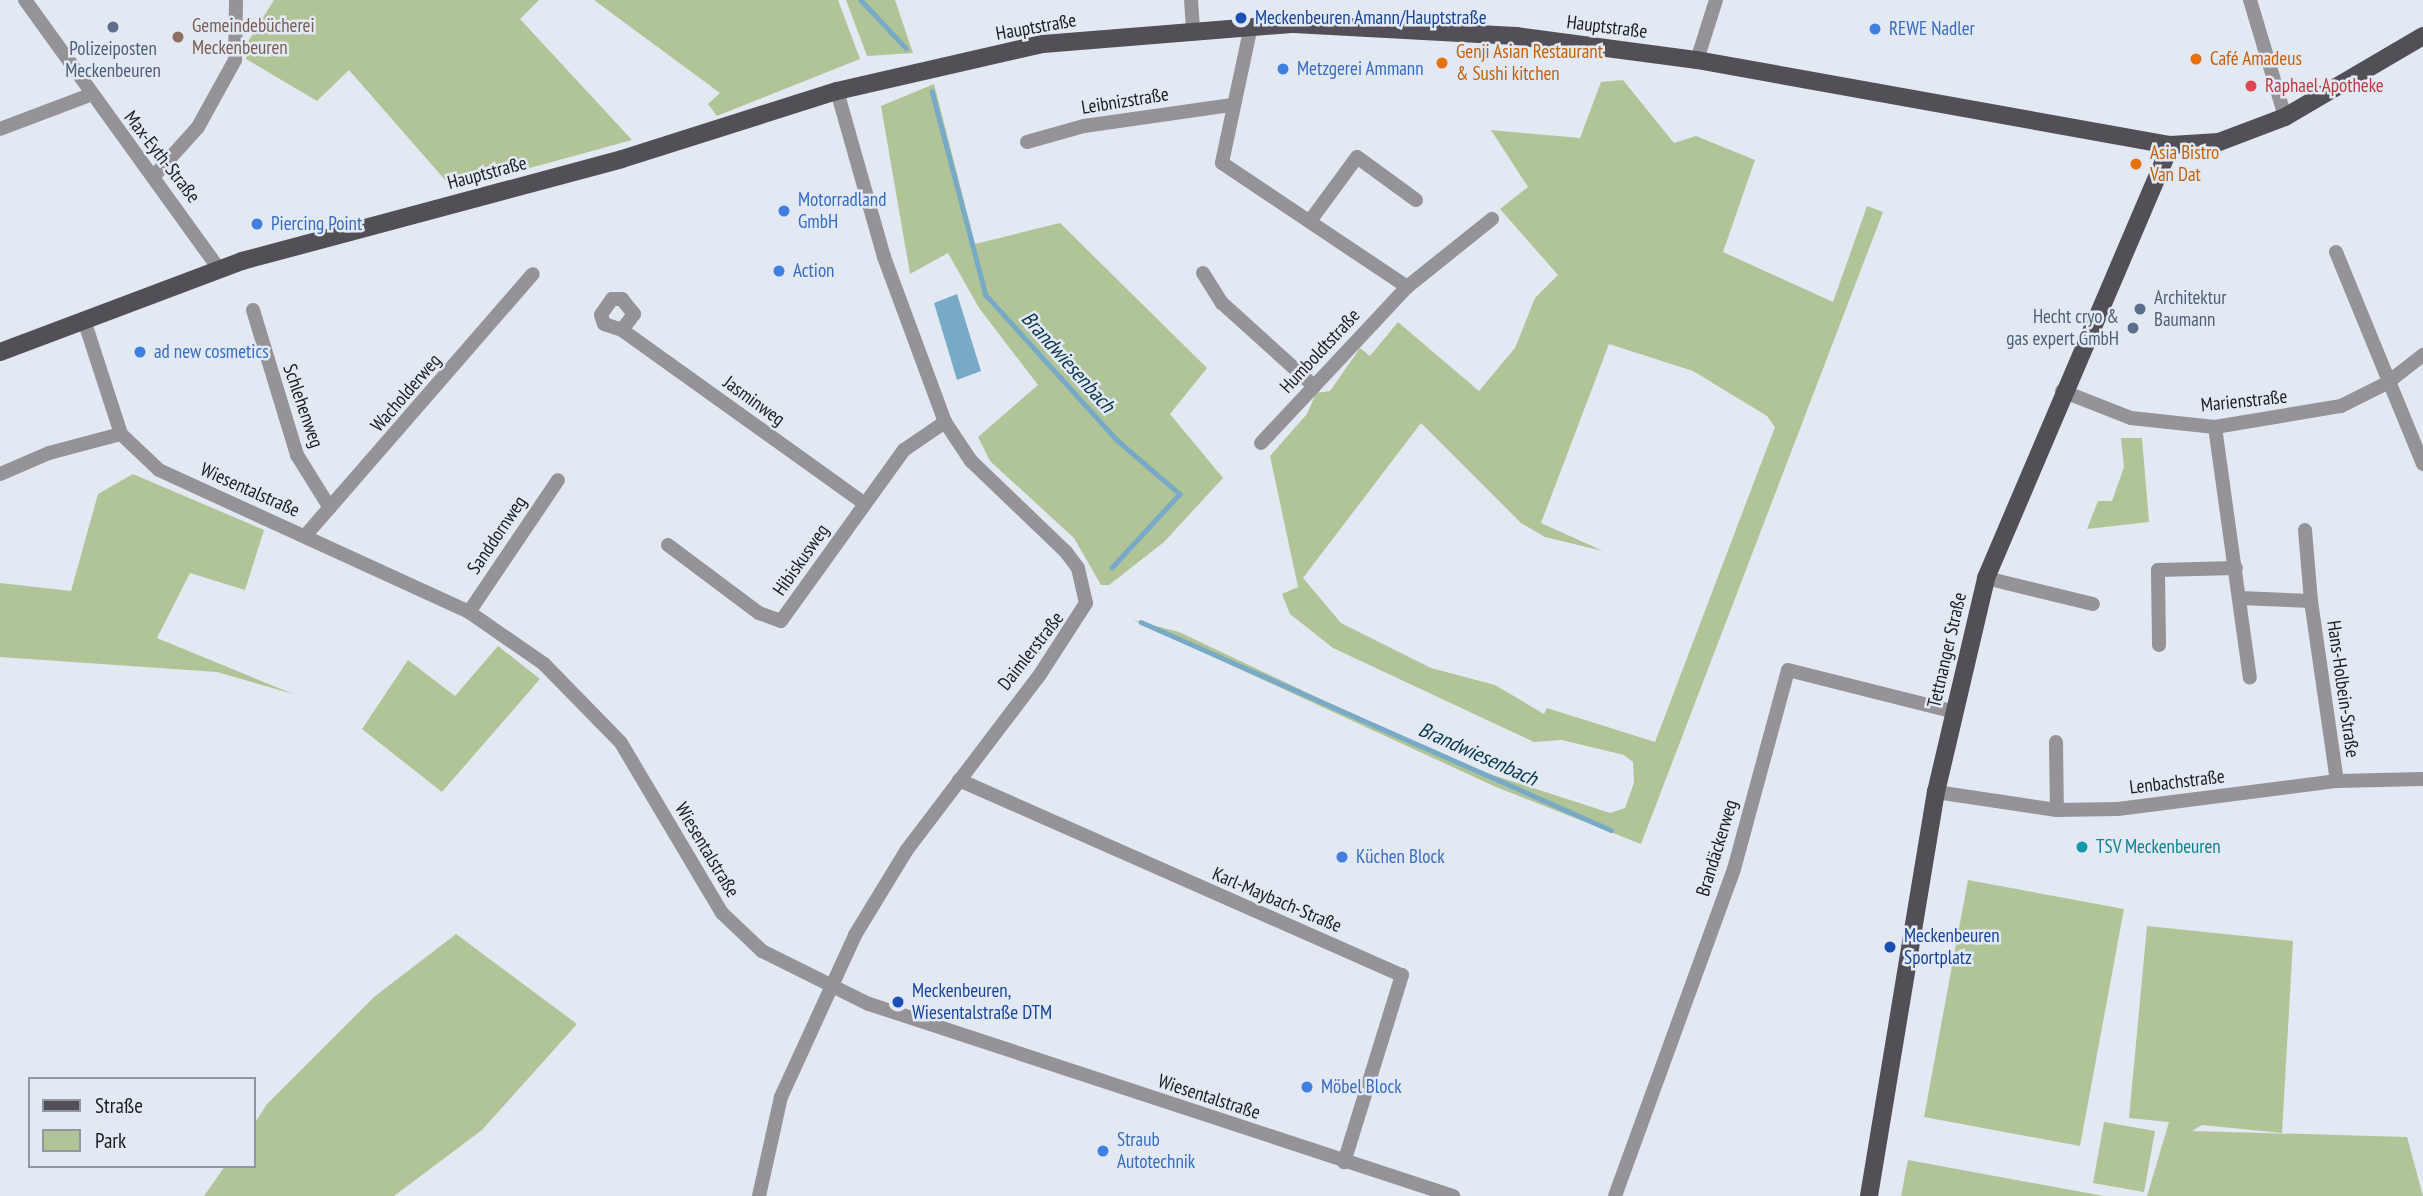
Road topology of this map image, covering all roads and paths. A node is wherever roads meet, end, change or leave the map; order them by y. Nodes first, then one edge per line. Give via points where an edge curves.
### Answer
1 (25, 0) edge
2 (236, 0) edge
3 (1191, 0) edge
4 (1716, 0) edge
5 (2250, 0) edge
6 (1251, 26) junction
7 (1193, 28) junction
8 (2423, 36) edge
9 (1697, 60) junction
10 (837, 92) junction
11 (90, 95) junction
12 (1231, 105) junction
13 (2285, 117) junction
14 (0, 129) edge
15 (1027, 142) dead end
16 (2171, 145) junction
17 (153, 177) junction
18 (1416, 200) dead end
19 (1492, 219) dead end
20 (1310, 221) junction
21 (2336, 251) dead end
22 (219, 269) junction
23 (1203, 273) dead end
24 (533, 274) dead end
25 (1407, 287) junction
26 (253, 310) dead end
27 (84, 320) junction
28 (622, 330) dead end
29 (0, 352) edge
30 (2423, 355) edge
31 (2387, 383) junction
32 (1314, 386) junction
33 (2062, 391) junction
34 (945, 422) junction
35 (2215, 427) junction
36 (121, 433) junction
37 (1261, 443) dead end
38 (2423, 464) edge
39 (0, 474) edge
40 (558, 480) dead end
41 (864, 503) junction
42 (330, 508) junction
43 (2305, 530) dead end
44 (305, 536) junction
45 (667, 545) dead end
46 (2236, 568) junction
47 (1986, 578) junction
48 (2240, 598) junction
49 (2311, 601) junction
50 (2094, 604) dead end
51 (468, 612) junction
52 (2159, 645) dead end
53 (2250, 678) dead end
54 (1955, 712) junction
55 (2056, 742) dead end
56 (2423, 779) edge
57 (958, 780) junction
58 (2337, 781) junction
59 (1936, 792) junction
60 (2057, 810) junction
61 (829, 986) junction
62 (1344, 1162) junction
63 (759, 1196) edge
64 (1453, 1196) edge
65 (1615, 1196) edge
66 (1869, 1196) edge

1 - 11 street, Max-Eyth-Straße
2 - 17 street via 235,60 198,127
3 - 7 street
4 - 9 street
5 - 13 street
6 - 7 main road, Hauptstraße
6 - 9 main road, Hauptstraße via 1370,23
6 - 12 street
7 - 10 main road, Hauptstraße via 1042,44
8 - 13 main road, Hauptstraße
9 - 16 main road, Hauptstraße
10 - 22 main road, Hauptstraße via 622,159
10 - 34 street, Daimlerstraße via 884,257
11 - 14 street
11 - 17 street, Max-Eyth-Straße
12 - 15 street, Leibnizstraße via 1084,126
12 - 20 street via 1222,163
13 - 16 main road, Hauptstraße via 2219,142
16 - 33 main road, Tettnanger Straße
17 - 22 street, Max-Eyth-Straße
18 - 20 street via 1357,157
19 - 25 street, Humboldtstraße
20 - 25 street
21 - 31 street
22 - 27 main road, Hauptstraße
23 - 32 street via 1222,303
24 - 42 street, Wacholderweg
25 - 32 street, Humboldtstraße
26 - 42 street, Schlehenweg via 297,455
27 - 29 main road, Hauptstraße
27 - 36 street, Wiesentalstraße
28 - 41 street, Jasminweg
30 - 31 street, Marienstraße
31 - 35 street, Marienstraße via 2341,406
31 - 38 street
32 - 37 street, Humboldtstraße
33 - 35 street, Marienstraße via 2131,418
33 - 47 main road, Tettnanger Straße
34 - 41 street, Hibiskusweg via 904,450
34 - 57 street, Daimlerstraße via 971,461 1066,552 1086,593 1083,615
35 - 46 street
36 - 39 street
36 - 44 street, Wiesentalstraße via 159,470
40 - 51 street, Sanddornweg
41 - 45 street, Hibiskusweg via 781,621 759,613
42 - 44 street, Wacholderweg
43 - 49 street, Hans-Holbein-Straße
44 - 51 street, Wiesentalstraße
46 - 48 street
46 - 52 street via 2158,570
47 - 50 street
47 - 54 main road, Tettnanger Straße
48 - 49 street, Hans-Holbein-Straße
48 - 53 street
49 - 58 street, Hans-Holbein-Straße
51 - 61 street, Wiesentalstraße via 544,664 621,743 722,913 762,951
54 - 59 main road, Tettnanger Straße
54 - 65 street, Brandäckerweg via 1788,670 1734,869
55 - 60 street
56 - 58 street, Lenbachstraße
57 - 61 street, Daimlerstraße via 906,851
57 - 62 street, Karl-Maybach-Straße via 1402,975
58 - 60 street, Lenbachstraße via 2118,809
59 - 60 street, Lenbachstraße
59 - 66 main road, Tettnanger Straße
61 - 62 street, Wiesentalstraße
61 - 63 street, Daimlerstraße via 781,1097
62 - 64 street, Wiesentalstraße

